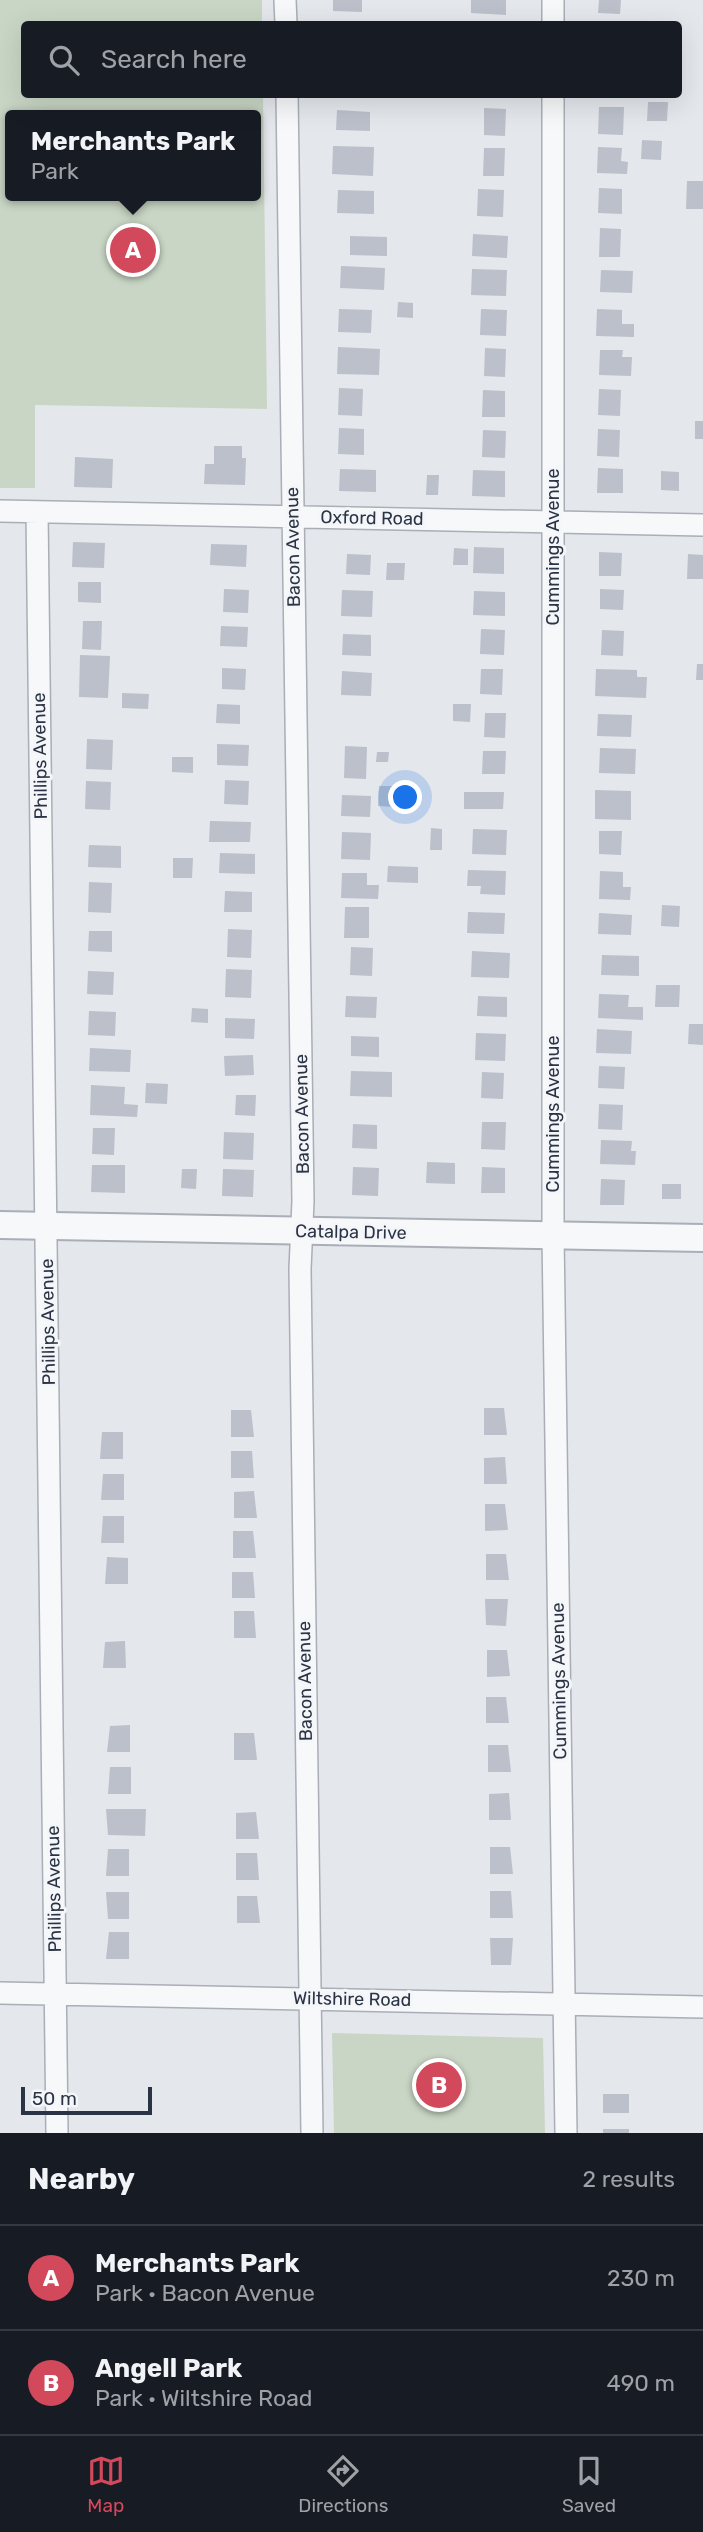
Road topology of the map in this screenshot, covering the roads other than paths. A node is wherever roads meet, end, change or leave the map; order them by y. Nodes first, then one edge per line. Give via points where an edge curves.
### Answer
1 (285, 0) edge
2 (553, 0) edge
3 (286, 21) edge
4 (553, 21) edge
5 (287, 98) edge
6 (553, 98) edge
7 (0, 511) edge
8 (37, 512) junction
9 (293, 517) junction
10 (554, 521) junction
11 (703, 524) edge
12 (0, 1225) edge
13 (47, 1226) junction
14 (302, 1232) junction
15 (553, 1235) junction
16 (703, 1238) edge
17 (0, 1993) edge
18 (55, 1994) junction
19 (311, 1999) junction
20 (564, 2004) junction
21 (703, 2007) edge
22 (57, 2133) edge
23 (312, 2133) edge
24 (566, 2133) edge

1 - 3 street
2 - 4 street
5 - 9 street, Bacon Avenue
6 - 10 street, Cummings Avenue
7 - 8 street, Oxford Road
8 - 9 street, Oxford Road
8 - 13 street, Phillips Avenue
9 - 10 street, Oxford Road
9 - 14 street, Bacon Avenue
10 - 11 street, Oxford Road
10 - 15 street, Cummings Avenue
12 - 13 street, Catalpa Drive
13 - 14 street, Catalpa Drive
13 - 18 street, Phillips Avenue
14 - 15 street, Catalpa Drive
14 - 19 street, Bacon Avenue
15 - 16 street, Catalpa Drive
15 - 20 street, Cummings Avenue
17 - 18 street, Wiltshire Road
18 - 19 street, Wiltshire Road
18 - 22 street, Phillips Avenue
19 - 20 street, Wiltshire Road
19 - 23 street, Bacon Avenue
20 - 21 street, Wiltshire Road
20 - 24 street, Cummings Avenue

